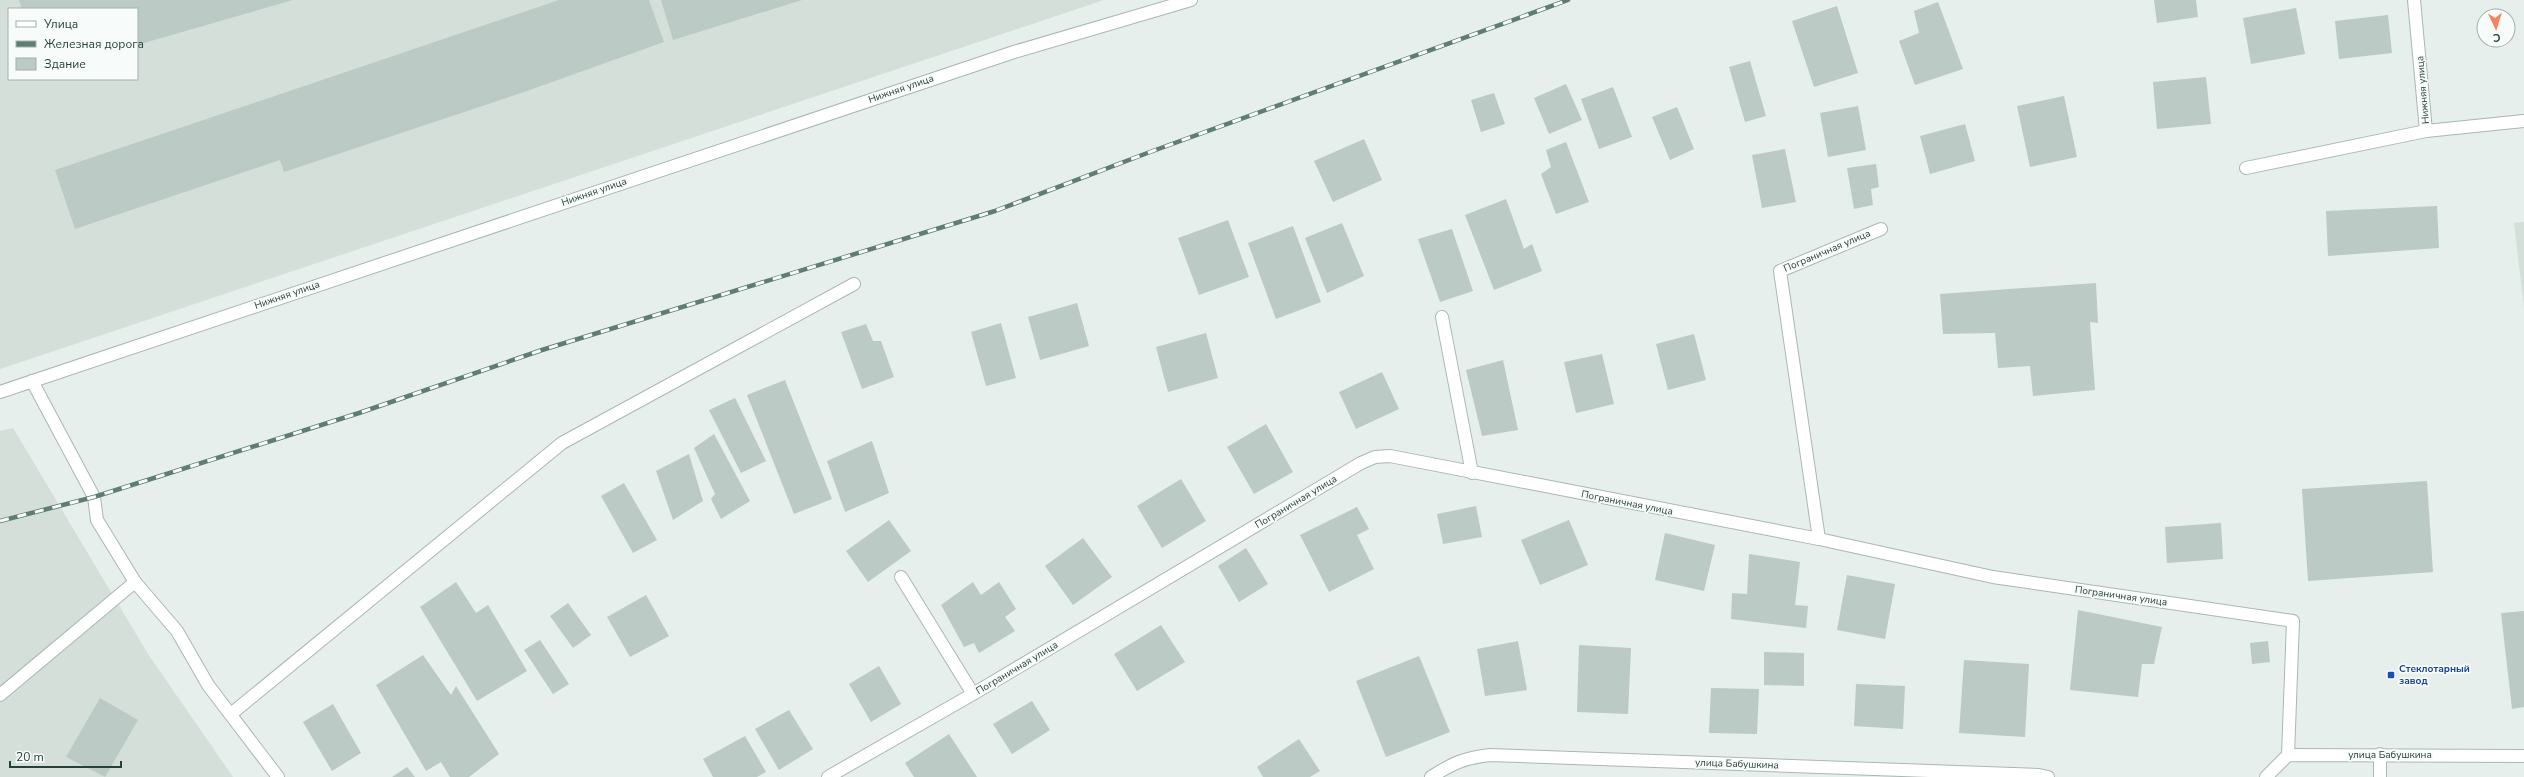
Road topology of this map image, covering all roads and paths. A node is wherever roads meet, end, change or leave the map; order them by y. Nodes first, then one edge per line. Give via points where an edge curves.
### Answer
1 (1191, 0) edge
2 (2414, 0) edge
3 (2524, 121) edge
4 (2426, 131) junction
5 (2246, 168) dead end
6 (1881, 229) dead end
7 (854, 284) dead end
8 (1442, 317) dead end
9 (32, 381) junction
10 (0, 392) edge
11 (1472, 474) junction
12 (1819, 539) junction
13 (901, 577) dead end
14 (135, 582) junction
15 (973, 694) junction
16 (0, 695) edge
17 (231, 714) junction
18 (2380, 754) junction
19 (2288, 755) junction
20 (2524, 756) edge
21 (278, 777) edge
22 (828, 777) edge
23 (1431, 777) edge
24 (2048, 777) edge
25 (2266, 777) edge
26 (2380, 777) edge

1 - 9 street, Нижняя улица via 1014,52
2 - 4 street, Нижняя улица
3 - 4 street, Нижняя улица
4 - 5 street
6 - 12 street, Пограничная улица via 1780,271
7 - 17 street via 562,444
8 - 11 street
9 - 10 street, Нижняя улица
9 - 14 street via 94,497 97,520
11 - 12 street, Пограничная улица
11 - 15 street, Пограничная улица via 1390,456 1375,457 1361,463
12 - 19 street, Пограничная улица via 1993,578 2293,621
13 - 15 street
14 - 16 street
14 - 17 street via 177,631 208,685
15 - 22 street, Пограничная улица
17 - 21 street
18 - 19 street, улица Бабушкина
18 - 20 street, улица Бабушкина
18 - 26 street
19 - 25 street
23 - 24 street, улица Бабушкина via 1465,758 1490,755 2039,774

